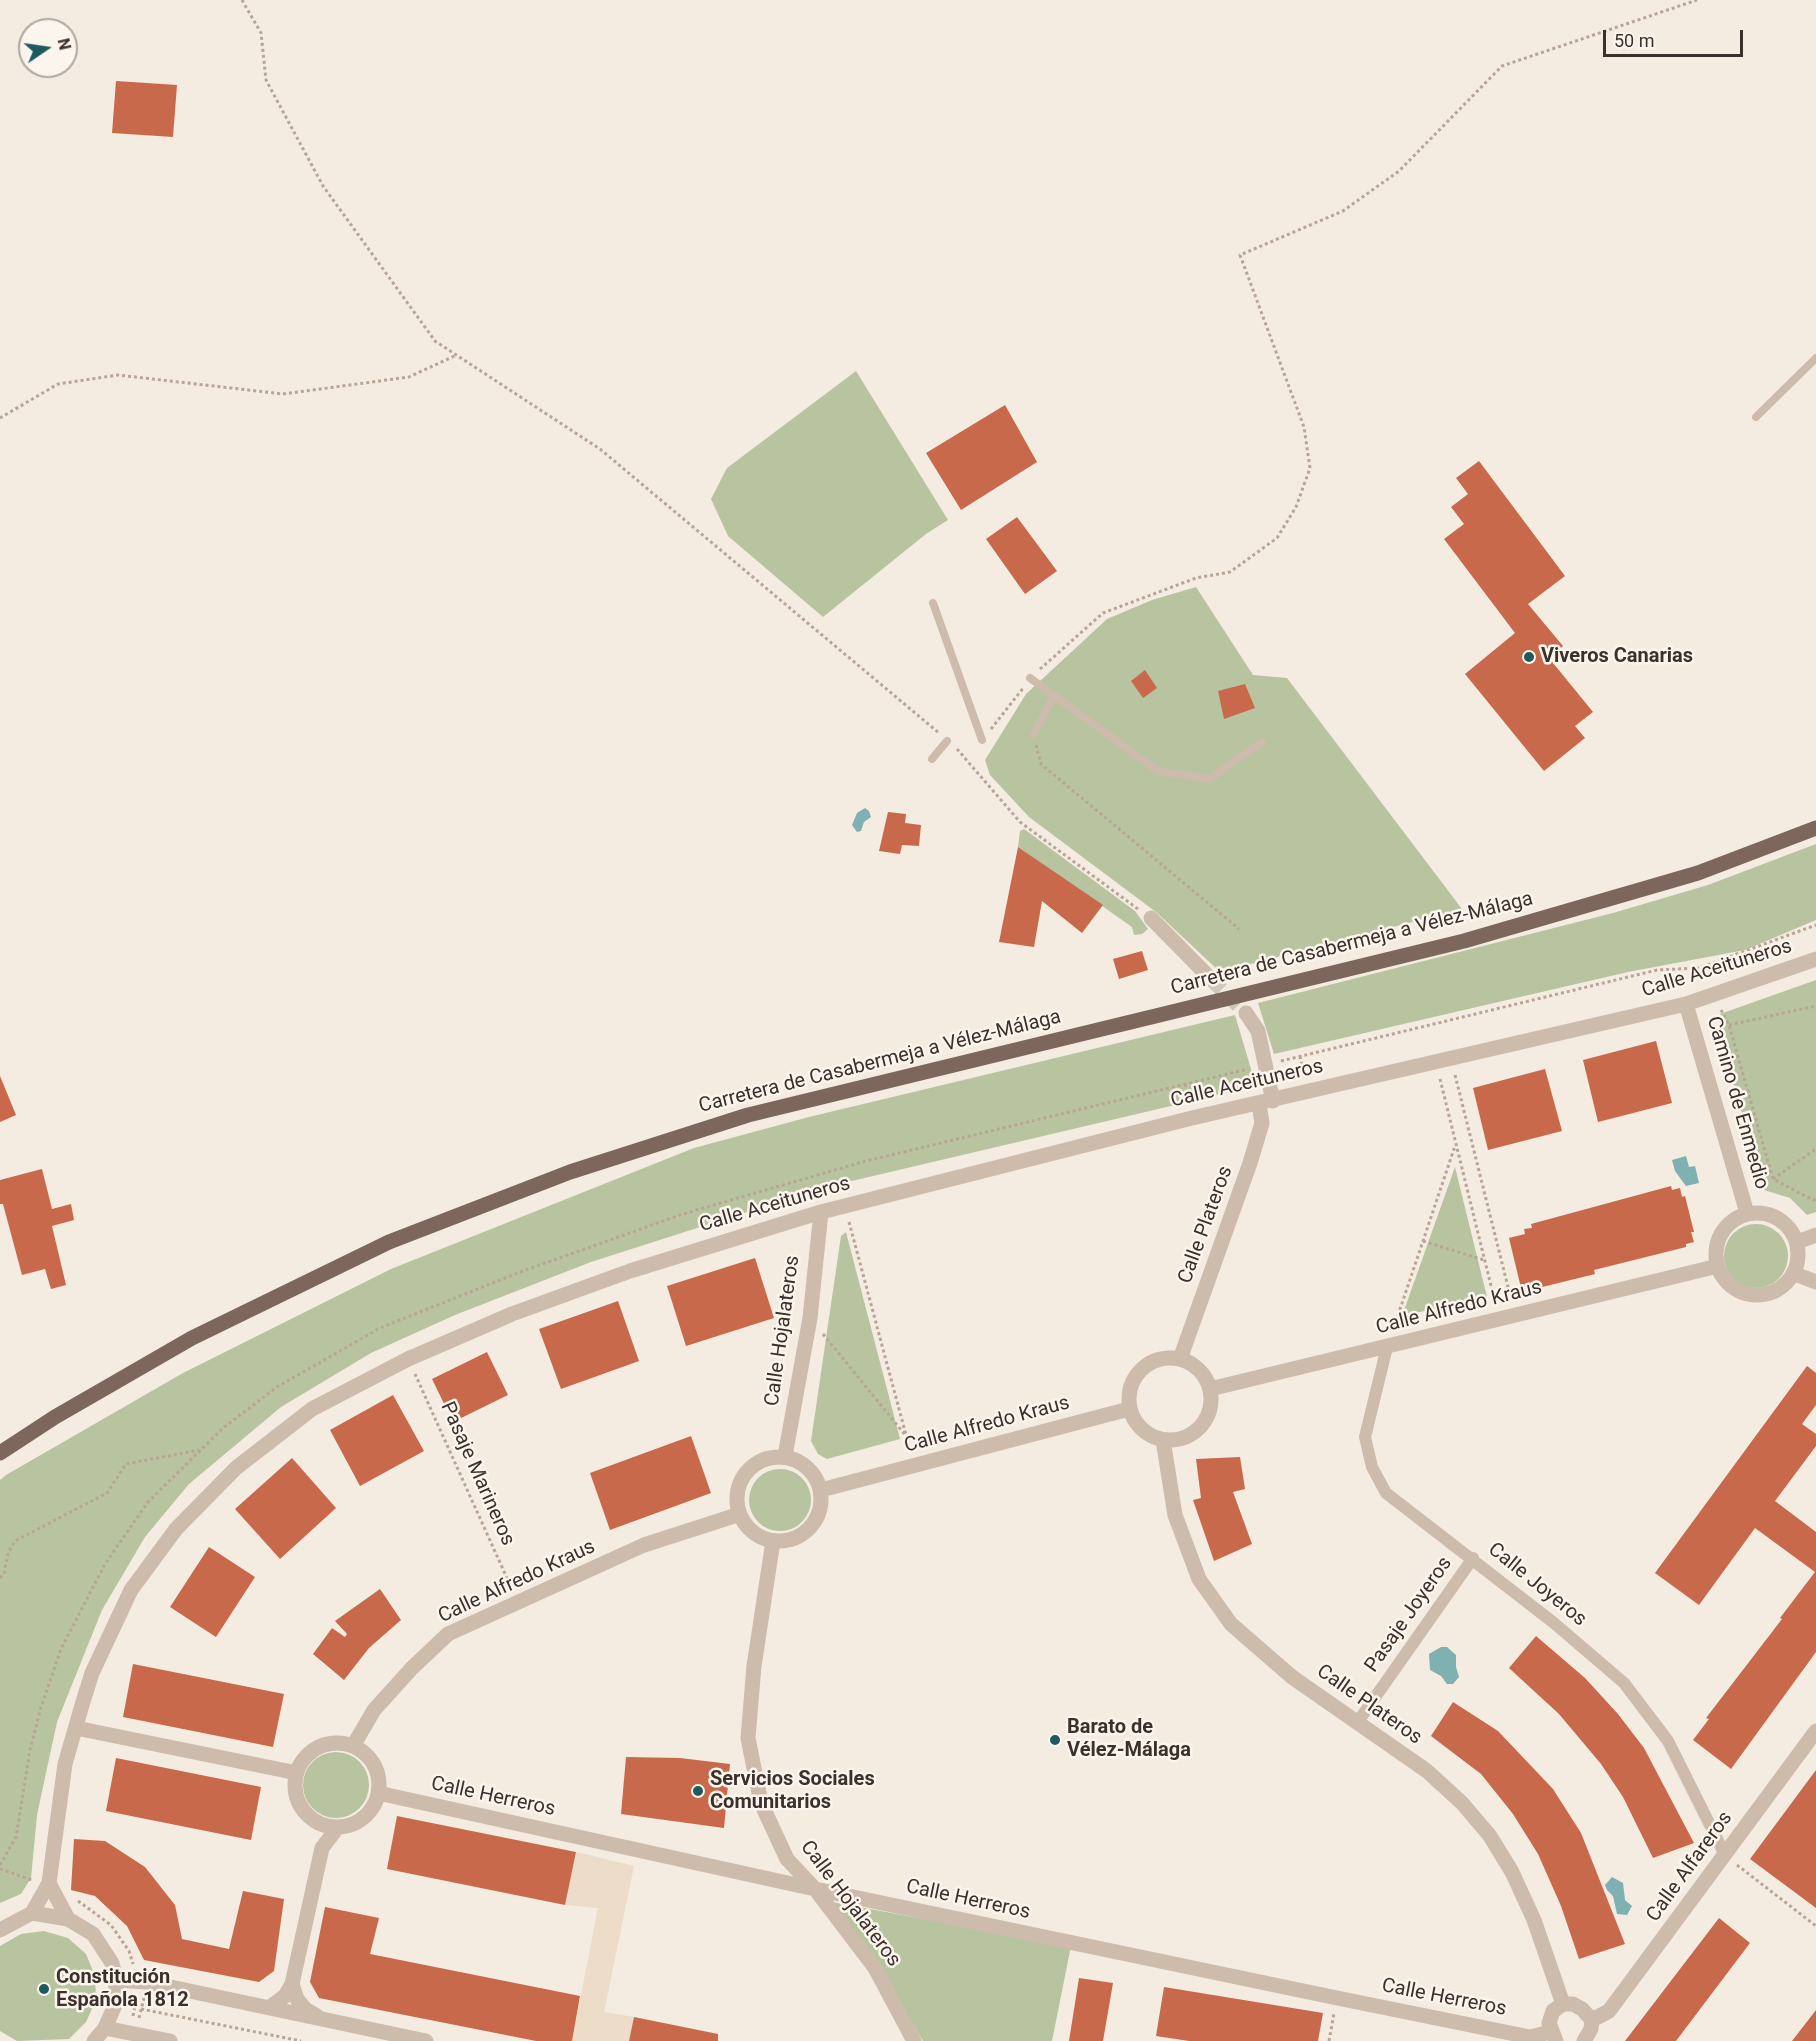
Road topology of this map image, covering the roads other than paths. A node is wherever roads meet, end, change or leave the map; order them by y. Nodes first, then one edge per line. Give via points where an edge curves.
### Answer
1 (1816, 358) edge
2 (1756, 417) dead end
3 (933, 603) dead end
4 (1030, 678) road end
5 (1054, 695) junction
6 (1034, 734) road end
7 (982, 740) road end
8 (947, 741) road end
9 (1262, 742) dead end
10 (932, 759) dead end
11 (1816, 828) edge
12 (1152, 918) road end
13 (1816, 959) edge
14 (1211, 979) tunnel mouth
15 (1686, 1004) junction
16 (1246, 1012) tunnel mouth
17 (1266, 1102) junction
18 (821, 1212) junction
19 (1747, 1213) junction
20 (1816, 1235) edge
21 (1797, 1242) junction
22 (1718, 1266) junction
23 (1794, 1274) junction
24 (1816, 1282) edge
25 (1387, 1347) junction
26 (1180, 1359) junction
27 (1210, 1389) junction
28 (1130, 1409) junction
29 (1163, 1440) junction
30 (0, 1453) edge
31 (785, 1456) junction
32 (821, 1490) junction
33 (740, 1514) junction
34 (773, 1541) junction
35 (1473, 1558) junction
36 (1357, 1723) junction
37 (76, 1728) junction
38 (1816, 1731) edge
39 (354, 1746) junction
40 (297, 1773) junction
41 (378, 1793) junction
42 (316, 1821) junction
43 (338, 1827) junction
44 (322, 1848) junction
45 (1725, 1855) junction
46 (49, 1883) junction
47 (815, 1889) junction
48 (32, 1913) junction
49 (68, 1919) junction
50 (0, 1930) edge
51 (116, 1980) junction
52 (292, 1984) junction
53 (1563, 2004) junction
54 (270, 2007) junction
55 (319, 2018) junction
56 (1592, 2020) junction
57 (105, 2028) junction
58 (1553, 2036) edge
59 (94, 2041) edge
60 (170, 2041) edge
61 (426, 2041) edge
62 (914, 2041) edge
63 (1584, 2041) edge

1 - 2 lane
3 - 7 lane
4 - 5 lane
5 - 6 lane
5 - 9 lane via 1158,771 1209,779
8 - 10 lane
11 - 30 main road, Carretera de Casabermeja a Vélez-Málaga via 1698,873 1464,941 748,1115 570,1172 389,1242 192,1338
12 - 14 street
13 - 15 street, Calle Aceituneros
15 - 17 street, Calle Aceituneros
15 - 19 street, Camino de Enmedio
16 - 17 street via 1258,1031 1266,1065
17 - 18 street, Calle Aceituneros
17 - 26 street, Calle Plateros via 1253,1153
18 - 31 street, Calle Hojalateros via 810,1318
18 - 37 street, Calle Aceituneros via 630,1271 512,1314 408,1359 312,1409 236,1468 176,1529 131,1590 92,1673
19 - 21 street via 1777,1219
19 - 22 street via 1732,1220 1721,1233 1716,1249
20 - 21 street
21 - 23 street via 1799,1258
22 - 23 street via 1725,1280 1738,1291 1754,1295 1770,1294
22 - 25 street, Calle Alfredo Kraus
23 - 24 street
25 - 27 street, Calle Alfredo Kraus
25 - 35 street, Calle Joyeros via 1365,1437 1372,1467 1386,1493
26 - 27 street via 1199,1370
26 - 28 street via 1163,1358 1147,1364 1135,1376 1129,1392
27 - 29 street via 1206,1421 1180,1440
28 - 29 street via 1136,1424 1148,1435
28 - 32 street, Calle Alfredo Kraus
29 - 36 street, Calle Plateros via 1174,1515 1198,1579 1231,1624 1292,1677
31 - 32 street via 801,1462 814,1474
31 - 33 street via 767,1458 752,1466 741,1480 737,1497
32 - 34 street via 821,1506 804,1533 789,1540
33 - 34 street via 747,1527
33 - 39 street, Calle Alfredo Kraus via 644,1545 448,1634 374,1710
34 - 47 street, Calle Hojalateros via 754,1666 748,1738 761,1803 787,1859
35 - 36 street, Pasaje Joyeros
35 - 45 street, Calle Joyeros via 1624,1683 1668,1741
36 - 53 street, Calle Plateros via 1426,1772 1462,1803 1490,1836 1534,1920
37 - 40 street
37 - 46 street, Calle Aceituneros via 65,1764
38 - 45 street, Calle Alfareros
39 - 40 street via 333,1743 313,1750
39 - 41 street via 374,1765
40 - 42 street via 298,1800
41 - 43 street via 364,1817
41 - 47 street, Calle Herreros
42 - 43 street
42 - 44 street
43 - 44 street
44 - 52 street
45 - 56 street, Calle Alfareros via 1609,2011
46 - 48 street, Calle Aceituneros
46 - 49 street
47 - 58 street, Calle Herreros via 1530,2037
47 - 62 street, Calle Hojalateros via 874,1968
48 - 49 street
48 - 50 street
49 - 51 street via 93,1934 104,1947
51 - 54 street via 147,1982
51 - 57 street via 115,2005
52 - 54 street via 285,1996
52 - 55 street via 305,2009
53 - 56 street via 1573,2004
53 - 58 street via 1551,2015
54 - 55 street
55 - 61 street
56 - 63 street
57 - 59 street
57 - 60 street

